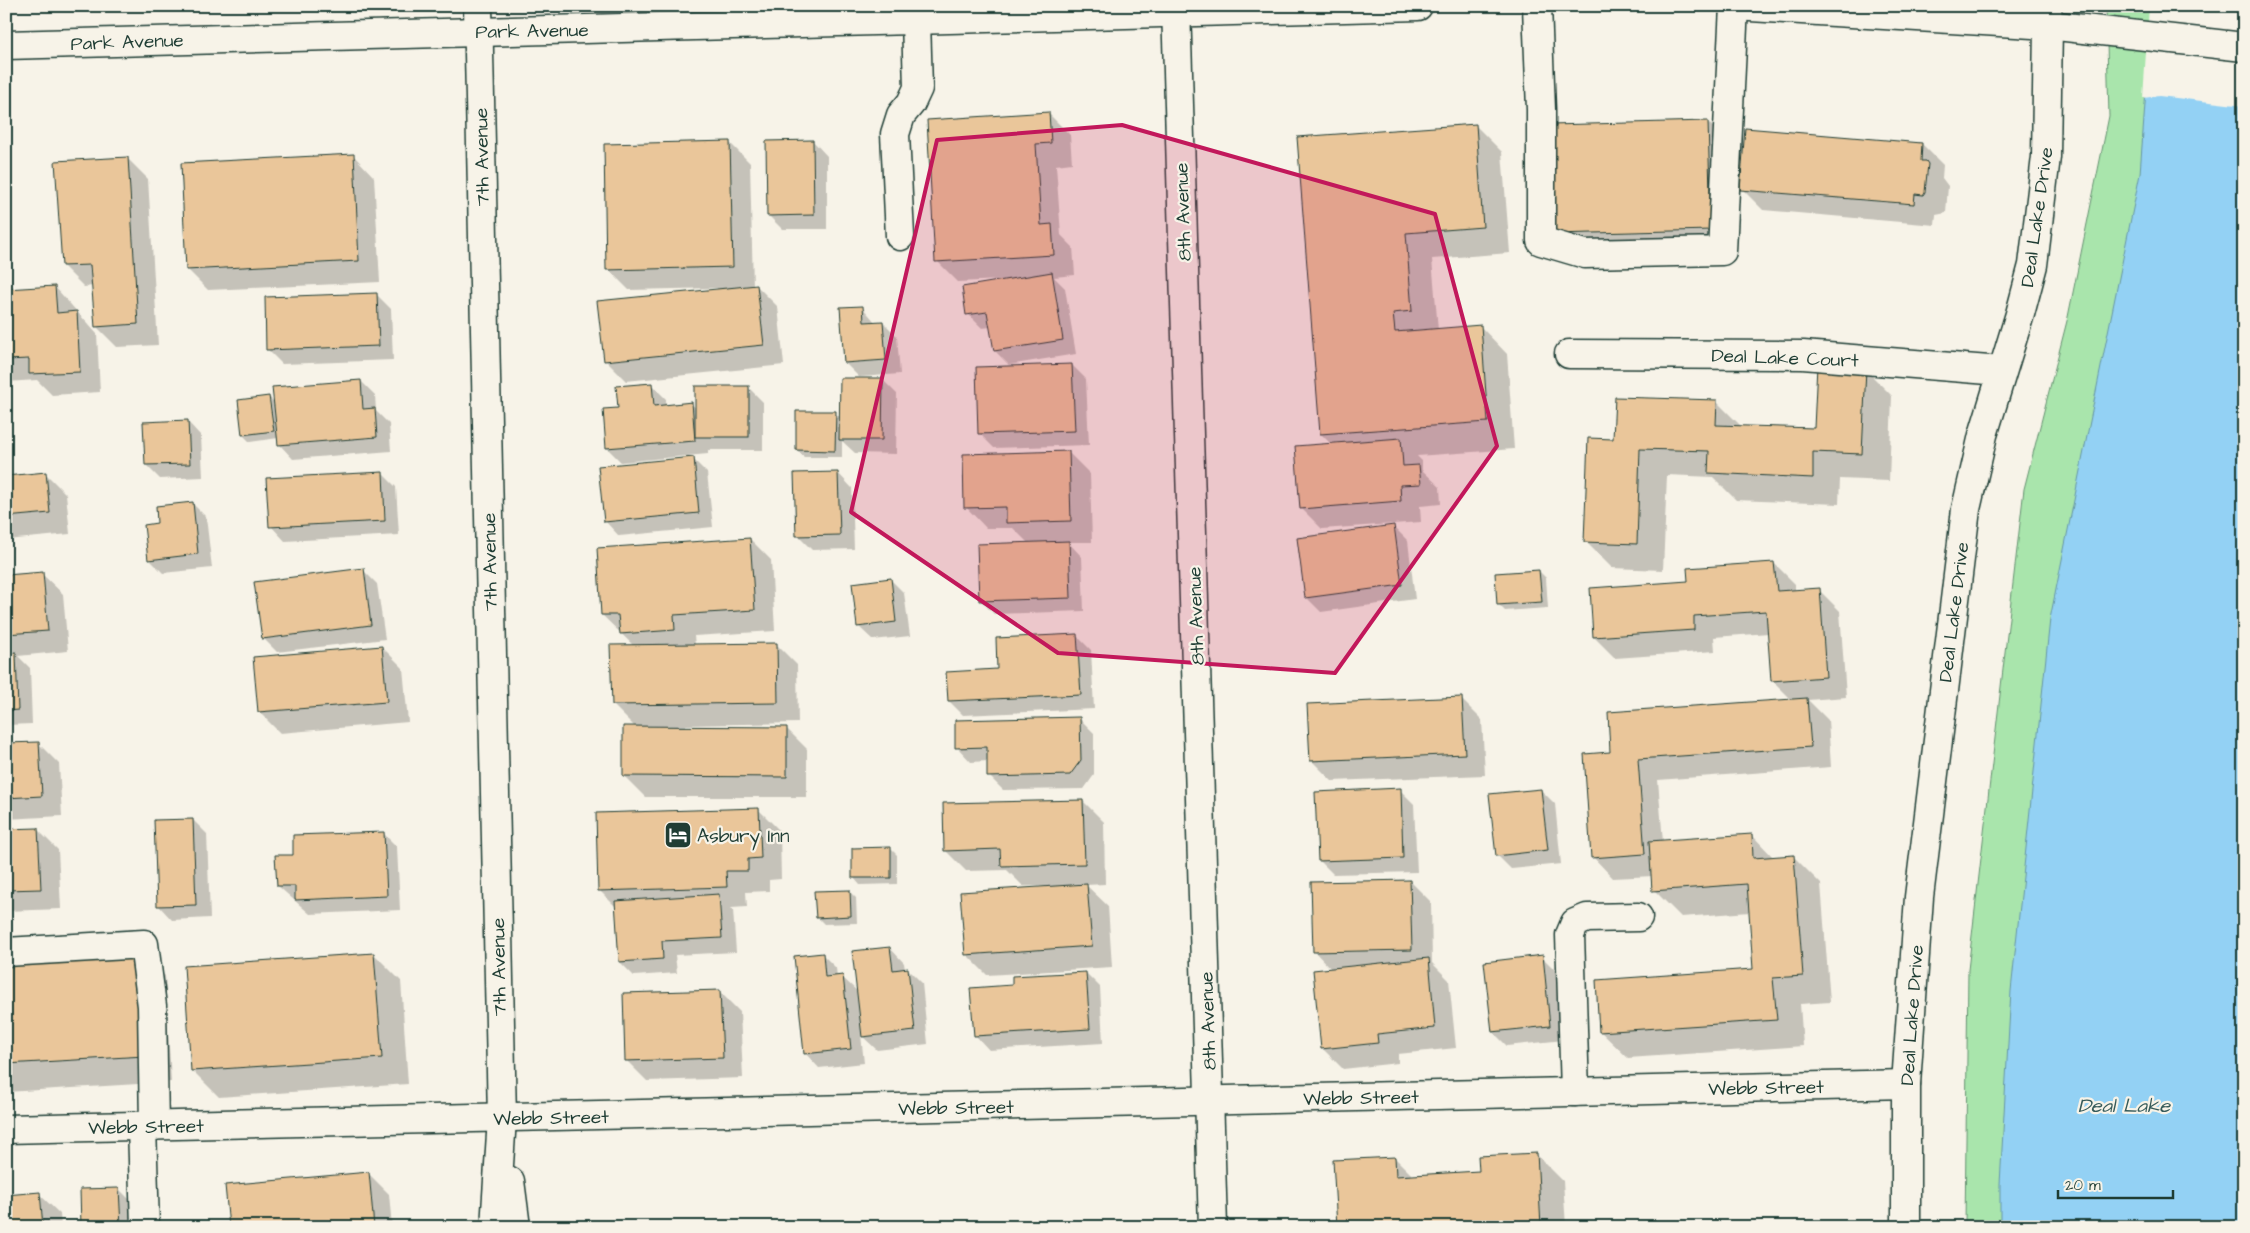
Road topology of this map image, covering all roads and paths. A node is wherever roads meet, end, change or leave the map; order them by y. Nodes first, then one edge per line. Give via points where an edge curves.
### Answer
1 (1418, 6) edge
2 (1537, 6) edge
3 (1734, 6) edge
4 (1176, 9) edge
5 (2048, 16) edge
6 (479, 19) edge
7 (916, 20) junction
8 (6, 44) edge
9 (2244, 47) edge
10 (900, 236) dead end
11 (1569, 354) dead end
12 (2001, 371) junction
13 (1638, 917) dead end
14 (6, 952) edge
15 (1906, 1084) junction
16 (1575, 1092) junction
17 (1209, 1101) junction
18 (502, 1118) junction
19 (148, 1126) junction
20 (6, 1130) edge
21 (145, 1227) edge
22 (495, 1227) edge
23 (516, 1227) edge
24 (1213, 1227) edge
25 (1906, 1227) edge

1 - 4 street, Park Avenue
2 - 3 street via 1541,241 1585,254 1722,251
3 - 5 street
4 - 7 street, Park Avenue
4 - 17 street, 8th Avenue
5 - 9 street
5 - 12 street, Deal Lake Drive via 2046,157 2033,265
6 - 7 street, Park Avenue
6 - 8 street, Park Avenue
6 - 18 street, 7th Avenue
7 - 10 street via 918,88 901,116 895,134
11 - 12 street, Deal Lake Court via 1803,355
12 - 15 street, Deal Lake Drive via 1966,509 1919,897
13 - 16 street via 1587,918 1576,923 1570,935
14 - 19 street via 144,944 152,1006
15 - 16 street, Webb Street
15 - 25 street, Deal Lake Drive
16 - 17 street, Webb Street
17 - 18 street, Webb Street
17 - 24 street, 8th Avenue
18 - 19 street, Webb Street
18 - 22 street, 7th Avenue
18 - 23 street, 7th Avenue
19 - 20 street, Webb Street
19 - 21 street

